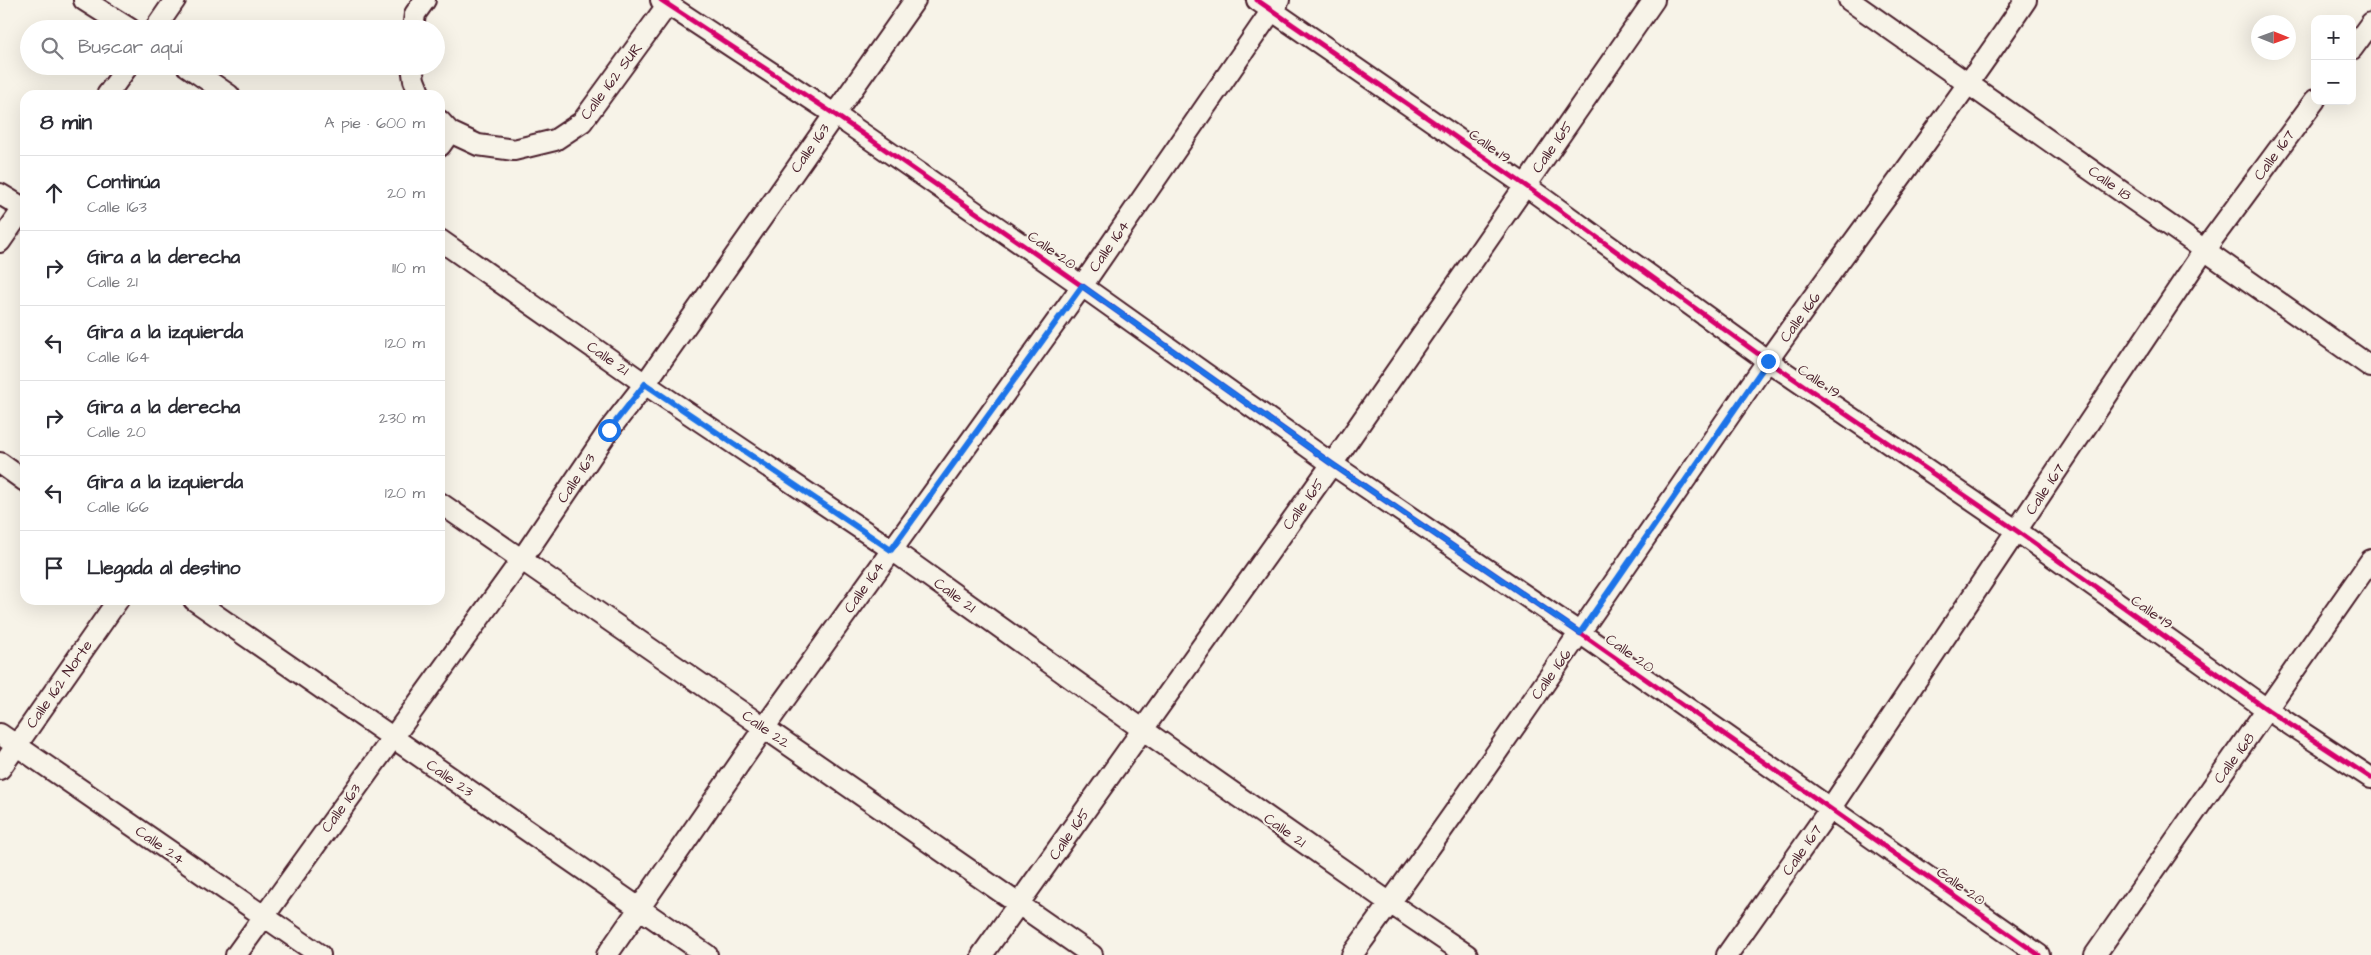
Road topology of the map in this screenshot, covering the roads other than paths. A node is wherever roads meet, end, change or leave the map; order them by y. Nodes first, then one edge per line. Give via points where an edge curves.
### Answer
1 (84, 0) edge
2 (175, 0) edge
3 (425, 0) edge
4 (915, 0) edge
5 (1654, 0) edge
6 (1849, 0) edge
7 (2026, 0) edge
8 (667, 2) edge
9 (1269, 3) edge
10 (116, 20) edge
11 (161, 20) edge
12 (414, 20) edge
13 (2371, 23) edge
14 (2356, 44) edge
15 (121, 75) edge
16 (200, 75) edge
17 (413, 75) edge
18 (1969, 85) junction
19 (111, 90) edge
20 (222, 90) edge
21 (418, 90) edge
22 (2311, 105) edge
23 (834, 114) junction
24 (445, 134) edge
25 (1526, 186) junction
26 (0, 194) edge
27 (20, 205) edge
28 (20, 215) edge
29 (0, 242) edge
30 (445, 244) edge
31 (2205, 249) junction
32 (1082, 286) junction
33 (1768, 361) junction
34 (2371, 367) edge
35 (645, 384) junction
36 (0, 463) edge
37 (1332, 464) junction
38 (20, 477) edge
39 (445, 506) edge
40 (2017, 531) junction
41 (891, 550) junction
42 (522, 558) junction
43 (2371, 560) edge
44 (115, 605) edge
45 (201, 605) edge
46 (1580, 633) junction
47 (2268, 710) junction
48 (764, 728) junction
49 (1142, 729) junction
50 (0, 734) edge
51 (392, 738) junction
52 (16, 746) junction
53 (0, 769) edge
54 (2371, 778) edge
55 (1830, 809) junction
56 (1390, 904) junction
57 (1019, 905) junction
58 (639, 908) junction
59 (263, 917) junction
60 (236, 955) edge
61 (320, 955) edge
62 (607, 955) edge
63 (707, 955) edge
64 (982, 955) edge
65 (1092, 955) edge
66 (1352, 955) edge
67 (1467, 955) edge
68 (1728, 955) edge
69 (2039, 955) edge
70 (2095, 955) edge

1 - 10 street
2 - 11 street
3 - 12 street
4 - 23 street, Calle 163
5 - 25 street, Calle 165
6 - 18 street, Calle 18
7 - 18 street, Calle 166
8 - 23 street, Calle 20
8 - 24 street, Calle 162 SUR via 582,122 555,140 514,150 478,145
9 - 25 street, Calle 19
9 - 32 street, Calle 164
13 - 14 street
15 - 19 street
16 - 20 street
17 - 21 street
18 - 31 street, Calle 18
18 - 33 street, Calle 166
22 - 31 street, Calle 167
23 - 32 street, Calle 20
23 - 35 street, Calle 163
25 - 33 street, Calle 19
25 - 37 street, Calle 165
26 - 27 street
28 - 29 street
30 - 35 street, Calle 21
31 - 34 street, Calle 18
31 - 40 street, Calle 167
32 - 37 street, Calle 20
32 - 41 street, Calle 164
33 - 40 street, Calle 19
33 - 46 street, Calle 166
35 - 41 street, Calle 21
35 - 42 street, Calle 163 via 609,430
36 - 38 street
37 - 46 street, Calle 20
37 - 49 street, Calle 165
39 - 42 street, Calle 22
40 - 47 street, Calle 19
40 - 55 street, Calle 167
41 - 48 street, Calle 164
41 - 49 street, Calle 21
42 - 48 street, Calle 22
42 - 51 street, Calle 163
43 - 47 street, Calle 168
44 - 52 street, Calle 162 Norte
45 - 51 street, Calle 23
46 - 55 street, Calle 20
46 - 56 street, Calle 166
47 - 54 street, Calle 19
47 - 70 street, Calle 168
48 - 57 street, Calle 22
48 - 58 street, Calle 164
49 - 56 street, Calle 21
49 - 57 street, Calle 165
50 - 52 street, Calle 24
51 - 58 street, Calle 23
51 - 59 street, Calle 163
52 - 53 street, Calle 162 Norte
52 - 59 street, Calle 24
55 - 68 street, Calle 167
55 - 69 street, Calle 20
56 - 66 street, Calle 166
56 - 67 street, Calle 21
57 - 64 street, Calle 165
57 - 65 street, Calle 22
58 - 62 street, Calle 164
58 - 63 street, Calle 23
59 - 60 street, Calle 163
59 - 61 street, Calle 24

